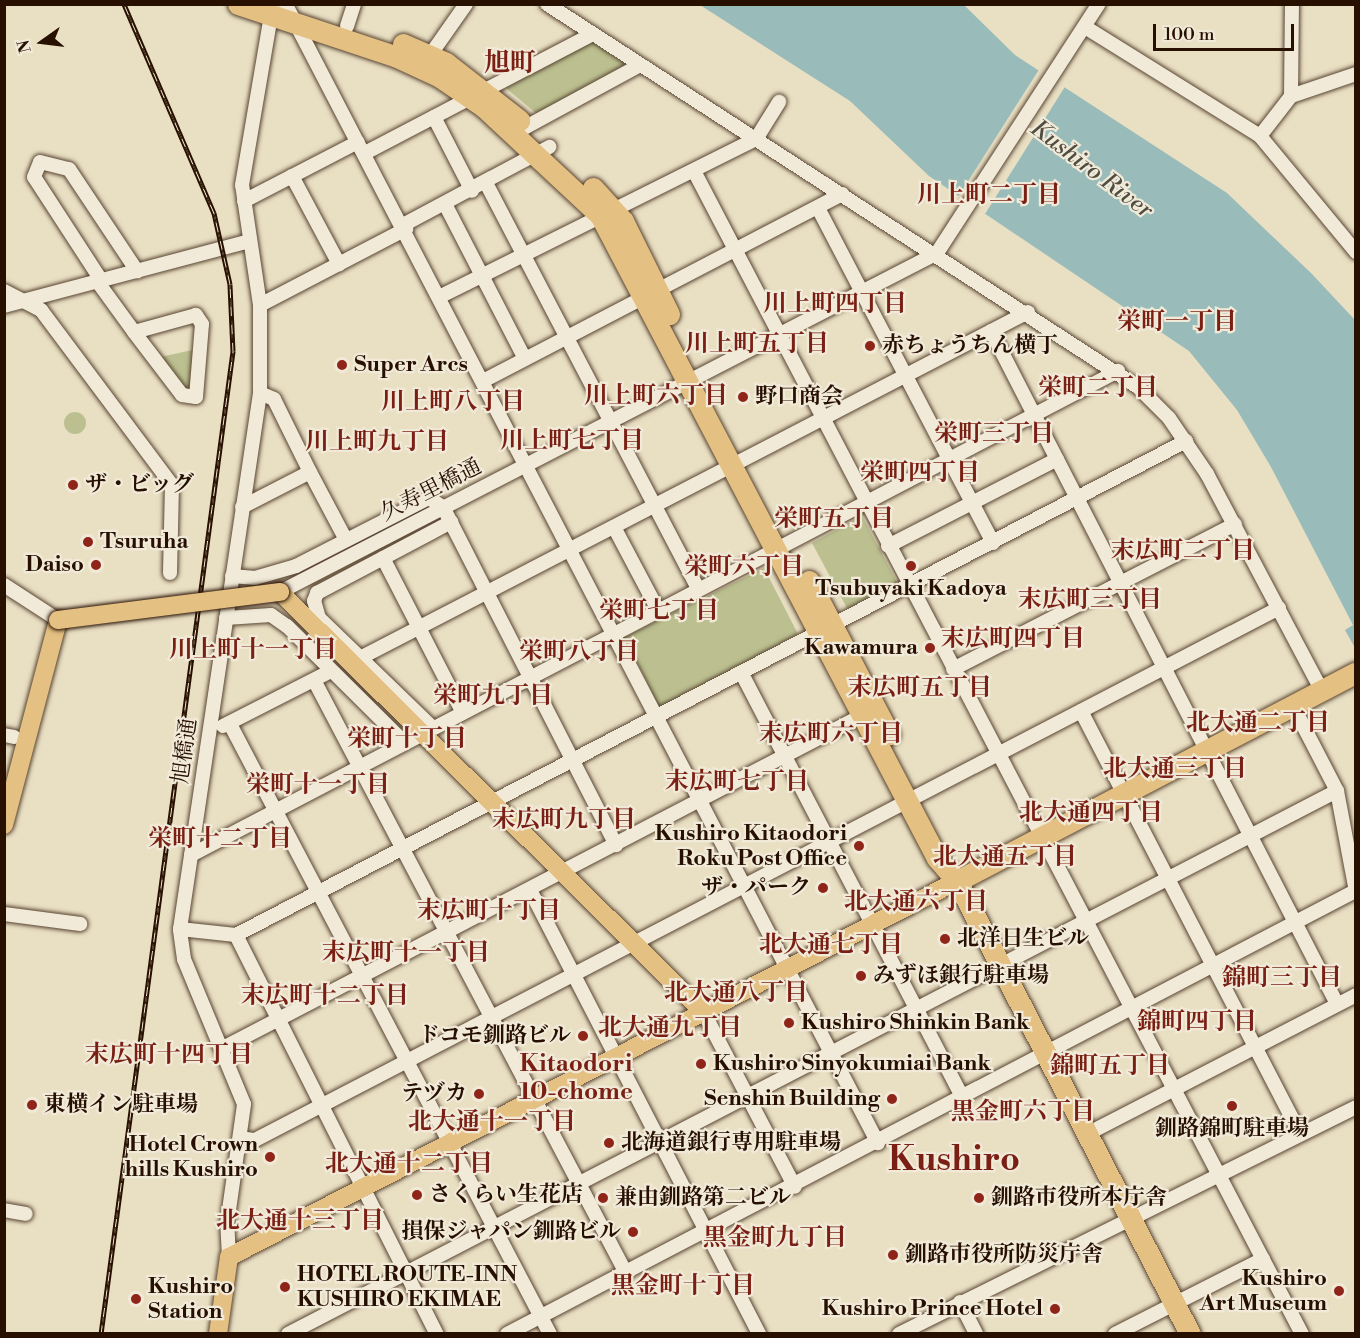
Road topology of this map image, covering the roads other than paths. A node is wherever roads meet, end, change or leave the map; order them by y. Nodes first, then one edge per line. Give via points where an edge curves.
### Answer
1 (238, 4) edge
2 (354, 4) edge
3 (466, 4) edge
4 (548, 4) edge
5 (1099, 4) edge
6 (1292, 4) edge
7 (282, 10) edge
8 (347, 26) junction
9 (1085, 27) junction
10 (593, 34) junction
11 (426, 62) junction
12 (640, 65) junction
13 (1356, 74) edge
14 (480, 94) junction
15 (1291, 96) junction
16 (779, 102) dead end
17 (434, 117) junction
18 (520, 130) junction
19 (1260, 136) junction
20 (756, 139) junction
21 (362, 148) junction
22 (543, 151) junction
23 (693, 171) junction
24 (292, 176) junction
25 (486, 183) junction
26 (472, 191) junction
27 (842, 194) junction
28 (244, 201) junction
29 (445, 204) junction
30 (818, 208) junction
31 (607, 212) junction
32 (404, 227) junction
33 (250, 241) junction
34 (736, 251) junction
35 (1356, 252) edge
36 (937, 253) junction
37 (523, 254) junction
38 (339, 264) junction
39 (137, 271) junction
40 (483, 275) junction
41 (99, 281) junction
42 (4, 291) edge
43 (863, 291) junction
44 (651, 294) junction
45 (441, 296) junction
46 (22, 300) junction
47 (260, 305) junction
48 (4, 306) edge
49 (1028, 312) junction
50 (991, 331) junction
51 (134, 332) junction
52 (779, 336) junction
53 (567, 337) junction
54 (525, 359) junction
55 (1118, 371) junction
56 (905, 374) junction
57 (696, 380) junction
58 (483, 381) junction
59 (260, 393) junction
60 (1034, 415) junction
61 (821, 419) junction
62 (610, 423) junction
63 (1186, 441) junction
64 (950, 459) junction
65 (1057, 459) junction
66 (739, 462) junction
67 (526, 464) junction
68 (310, 472) junction
69 (1077, 499) junction
70 (865, 502) junction
71 (972, 502) junction
72 (654, 506) junction
73 (242, 507) junction
74 (443, 507) junction
75 (451, 522) junction
76 (1235, 524) junction
77 (614, 527) junction
78 (346, 540) junction
79 (993, 543) junction
80 (782, 545) junction
81 (888, 546) junction
82 (569, 551) junction
83 (383, 558) junction
84 (170, 573) dead end
85 (232, 576) junction
86 (1120, 584) junction
87 (4, 585) edge
88 (909, 586) junction
89 (698, 589) junction
90 (280, 592) junction
91 (486, 593) junction
92 (1279, 609) junction
93 (658, 610) junction
94 (226, 618) junction
95 (58, 620) junction
96 (420, 629) junction
97 (827, 629) junction
98 (612, 634) junction
99 (362, 657) junction
100 (1164, 668) junction
101 (953, 669) junction
102 (331, 671) junction
103 (1356, 672) edge
104 (742, 674) junction
105 (530, 678) junction
106 (315, 682) junction
107 (1322, 691) junction
108 (1293, 706) junction
109 (1081, 711) junction
110 (463, 713) junction
111 (863, 715) junction
112 (657, 717) junction
113 (230, 724) junction
114 (209, 729) junction
115 (419, 735) junction
116 (1208, 750) junction
117 (998, 755) junction
118 (784, 756) junction
119 (573, 761) junction
120 (359, 767) junction
121 (1337, 791) junction
122 (1124, 795) junction
123 (914, 797) junction
124 (699, 802) junction
125 (491, 803) junction
126 (275, 810) junction
127 (4, 825) edge
128 (1253, 836) junction
129 (1039, 838) junction
130 (829, 841) junction
131 (616, 845) junction
132 (402, 849) junction
133 (191, 855) junction
134 (561, 874) junction
135 (1170, 879) junction
136 (957, 881) junction
137 (744, 886) junction
138 (530, 890) junction
139 (1355, 891) edge
140 (318, 892) junction
141 (4, 914) edge
142 (1295, 920) junction
143 (1084, 923) junction
144 (80, 924) dead end
145 (872, 926) junction
146 (180, 929) junction
147 (445, 934) junction
148 (236, 935) junction
149 (632, 943) junction
150 (1212, 963) junction
151 (1001, 967) junction
152 (789, 969) junction
153 (573, 974) junction
154 (362, 977) junction
155 (1356, 995) edge
156 (1337, 1004) junction
157 (1127, 1007) junction
158 (916, 1012) junction
159 (704, 1013) junction
160 (490, 1018) junction
161 (280, 1019) junction
162 (1257, 1047) junction
163 (222, 1048) junction
164 (834, 1053) junction
165 (1044, 1053) junction
166 (618, 1059) junction
167 (405, 1061) junction
168 (1171, 1091) junction
169 (749, 1097) junction
170 (963, 1100) junction
171 (536, 1102) junction
172 (324, 1104) junction
173 (1356, 1107) edge
174 (1300, 1133) junction
175 (1088, 1134) junction
176 (240, 1138) junction
177 (660, 1143) junction
178 (879, 1143) junction
179 (449, 1145) junction
180 (1220, 1173) junction
181 (579, 1184) junction
182 (795, 1187) junction
183 (364, 1188) junction
184 (4, 1209) edge
185 (26, 1214) dead end
186 (1130, 1216) junction
187 (494, 1228) junction
188 (707, 1231) junction
189 (229, 1257) junction
190 (1263, 1259) junction
191 (626, 1272) junction
192 (405, 1273) junction
193 (960, 1302) junction
194 (1174, 1302) junction
195 (541, 1316) junction
196 (218, 1334) edge
197 (288, 1334) edge
198 (437, 1334) edge
199 (507, 1334) edge
200 (550, 1334) edge
201 (759, 1334) edge
202 (899, 1334) edge
203 (976, 1334) edge
204 (1115, 1334) edge
205 (1190, 1334) edge
206 (1302, 1334) edge

1 - 7 highway
2 - 8 street
3 - 11 street
4 - 10 street
5 - 9 street
6 - 15 street
7 - 8 highway
7 - 11 highway
7 - 21 street
7 - 28 street, 旭橋通 via 244,167
8 - 11 highway
9 - 19 street
9 - 36 street, 久寿里橋通 via 970,210
10 - 12 street
10 - 14 street
11 - 14 highway
12 - 18 street
12 - 20 street
13 - 15 street
14 - 17 street
14 - 18 highway
15 - 19 street
16 - 20 street
17 - 21 street
17 - 26 street
18 - 22 highway
19 - 35 street
20 - 23 street
20 - 27 street
21 - 24 street
21 - 32 street
22 - 25 street
22 - 31 highway
23 - 31 street
23 - 34 street
24 - 28 street
24 - 38 street
25 - 26 street
25 - 37 street
26 - 29 street
27 - 30 street
27 - 36 street
28 - 33 street, 旭橋通
29 - 32 street
29 - 40 street
30 - 34 street
30 - 43 street
31 - 37 street
31 - 44 highway
32 - 38 street
32 - 45 street
33 - 39 street
33 - 47 street, 旭橋通
34 - 44 street
34 - 52 street
36 - 43 street, 久寿里橋通
36 - 49 street
37 - 40 street
37 - 53 street
38 - 47 street
39 - 41 street
39 - 41 street via 69,169 40,162 34,177
40 - 45 street
40 - 54 street
41 - 46 street
41 - 51 street
42 - 46 street
43 - 52 street, 久寿里橋通
43 - 56 street
44 - 53 street
44 - 57 highway
45 - 58 street
46 - 48 street
46 - 84 street via 41,310 172,485 176,501
47 - 59 street, 旭橋通
49 - 50 street
49 - 55 street
50 - 56 street
50 - 60 street
51 - 51 street via 182,395 196,397 202,324 196,315
52 - 57 street, 久寿里橋通
52 - 61 street
53 - 54 street
53 - 62 street
54 - 58 street
55 - 60 street
55 - 63 street via 1169,418
56 - 61 street
56 - 64 street
57 - 62 street, 久寿里橋通
57 - 66 highway
58 - 67 street
59 - 68 street via 274,399
59 - 73 street, 旭橋通
60 - 64 street
60 - 65 street
61 - 66 street
61 - 70 street
62 - 67 street, 久寿里橋通
62 - 72 street
63 - 69 street
63 - 76 street
64 - 70 street
64 - 71 street
65 - 69 street
65 - 71 street
66 - 72 street
66 - 80 highway
67 - 74 street, 久寿里橋通
67 - 82 street
68 - 73 street
68 - 78 street
69 - 79 street
69 - 86 street
70 - 80 street
70 - 81 street
71 - 79 street
71 - 81 street
72 - 77 street
72 - 89 street
73 - 85 street, 旭橋通
74 - 75 street
74 - 78 street via 429,498
74 - 90 street, 久寿里橋通
75 - 83 street
75 - 91 street
76 - 86 street
76 - 92 street
77 - 82 street
77 - 93 street
78 - 85 street via 296,566 255,578
79 - 88 street
80 - 89 street
80 - 97 highway
81 - 88 street
82 - 91 street
82 - 98 street
83 - 96 street
83 - 99 street via 317,593 314,601 319,618
85 - 94 street, 旭橋通
86 - 100 street
86 - 101 street
87 - 95 street
88 - 97 street
88 - 101 street
89 - 93 street
90 - 95 main road, bridge
90 - 115 main road via 313,631
91 - 96 street
91 - 105 street
92 - 100 street
92 - 107 street
93 - 98 street
94 - 102 street via 271,615
94 - 114 street, 旭橋通
95 - 127 main road
96 - 99 street
96 - 110 street
97 - 104 street
97 - 111 highway
97 - 123 highway
98 - 105 street
98 - 112 street
99 - 115 street
100 - 109 street
100 - 116 street
101 - 117 street
102 - 106 street
102 - 115 street
103 - 107 highway
104 - 112 street
104 - 118 street
105 - 110 street
105 - 119 street
106 - 113 street
106 - 120 street
107 - 108 highway
108 - 116 highway
108 - 121 street
109 - 117 street
109 - 122 street
110 - 115 street
111 - 118 street
111 - 123 highway
112 - 119 street
112 - 124 street
113 - 114 street
113 - 126 street
114 - 133 street, 旭橋通
115 - 120 street
115 - 125 main road
116 - 122 highway
116 - 128 street
117 - 123 street
117 - 129 street
118 - 124 street
118 - 130 street
119 - 125 street
119 - 131 street
120 - 126 street
120 - 132 street
121 - 128 street
121 - 139 street
122 - 129 highway
122 - 135 street
123 - 130 street
123 - 136 highway via 949,852
124 - 131 street
124 - 137 street
125 - 132 street
125 - 134 main road
126 - 133 street
126 - 140 street
128 - 135 street
128 - 142 street
129 - 136 highway
129 - 143 street
130 - 137 street
130 - 145 street
131 - 134 street
132 - 140 street
132 - 147 street
133 - 146 street, 旭橋通
134 - 138 street
134 - 149 main road
135 - 143 street
135 - 150 street
136 - 145 main road
136 - 151 highway
137 - 149 street
137 - 152 street
138 - 147 street
138 - 153 street
139 - 142 street
140 - 148 street
140 - 154 street
141 - 144 street
142 - 150 street
142 - 156 street
143 - 151 street
143 - 157 street
145 - 152 main road
145 - 158 street
146 - 148 street
146 - 163 street, 旭橋通 via 184,958
147 - 154 street
147 - 160 street
148 - 161 street
149 - 153 street
149 - 159 main road
150 - 157 street
150 - 162 street
151 - 158 street
151 - 165 highway
152 - 159 main road
152 - 164 street
153 - 160 street
153 - 166 street
154 - 161 street
154 - 167 street
155 - 156 street
156 - 162 street
157 - 165 street
157 - 168 street
158 - 164 street
158 - 170 street
159 - 166 main road
159 - 169 street
160 - 167 street
160 - 171 street
161 - 163 street
161 - 172 street
162 - 168 street
162 - 174 street
163 - 176 street, 旭橋通 via 244,1104
164 - 169 street
164 - 178 street
165 - 170 street
165 - 175 highway
166 - 171 main road
166 - 177 street
167 - 172 street
167 - 179 street
168 - 175 street
168 - 180 street
169 - 177 street
169 - 182 street
170 - 178 street
171 - 179 main road
171 - 181 street
172 - 176 street via 255,1140
172 - 183 street
173 - 174 street
174 - 180 street
175 - 186 highway
176 - 189 street, 旭橋通 via 227,1224
177 - 181 street
177 - 188 street
178 - 182 street
179 - 183 main road
179 - 187 street
180 - 186 street
180 - 190 street
181 - 187 street
181 - 191 street
182 - 188 street
183 - 189 main road
183 - 192 street
184 - 185 street
186 - 193 street
186 - 194 highway
187 - 192 street
187 - 195 street
188 - 191 street
188 - 201 street
189 - 196 main road
190 - 194 street
190 - 206 street
191 - 195 street
192 - 197 street
192 - 198 street
193 - 202 street
193 - 203 street
194 - 204 street
194 - 205 highway
195 - 199 street
195 - 200 street

